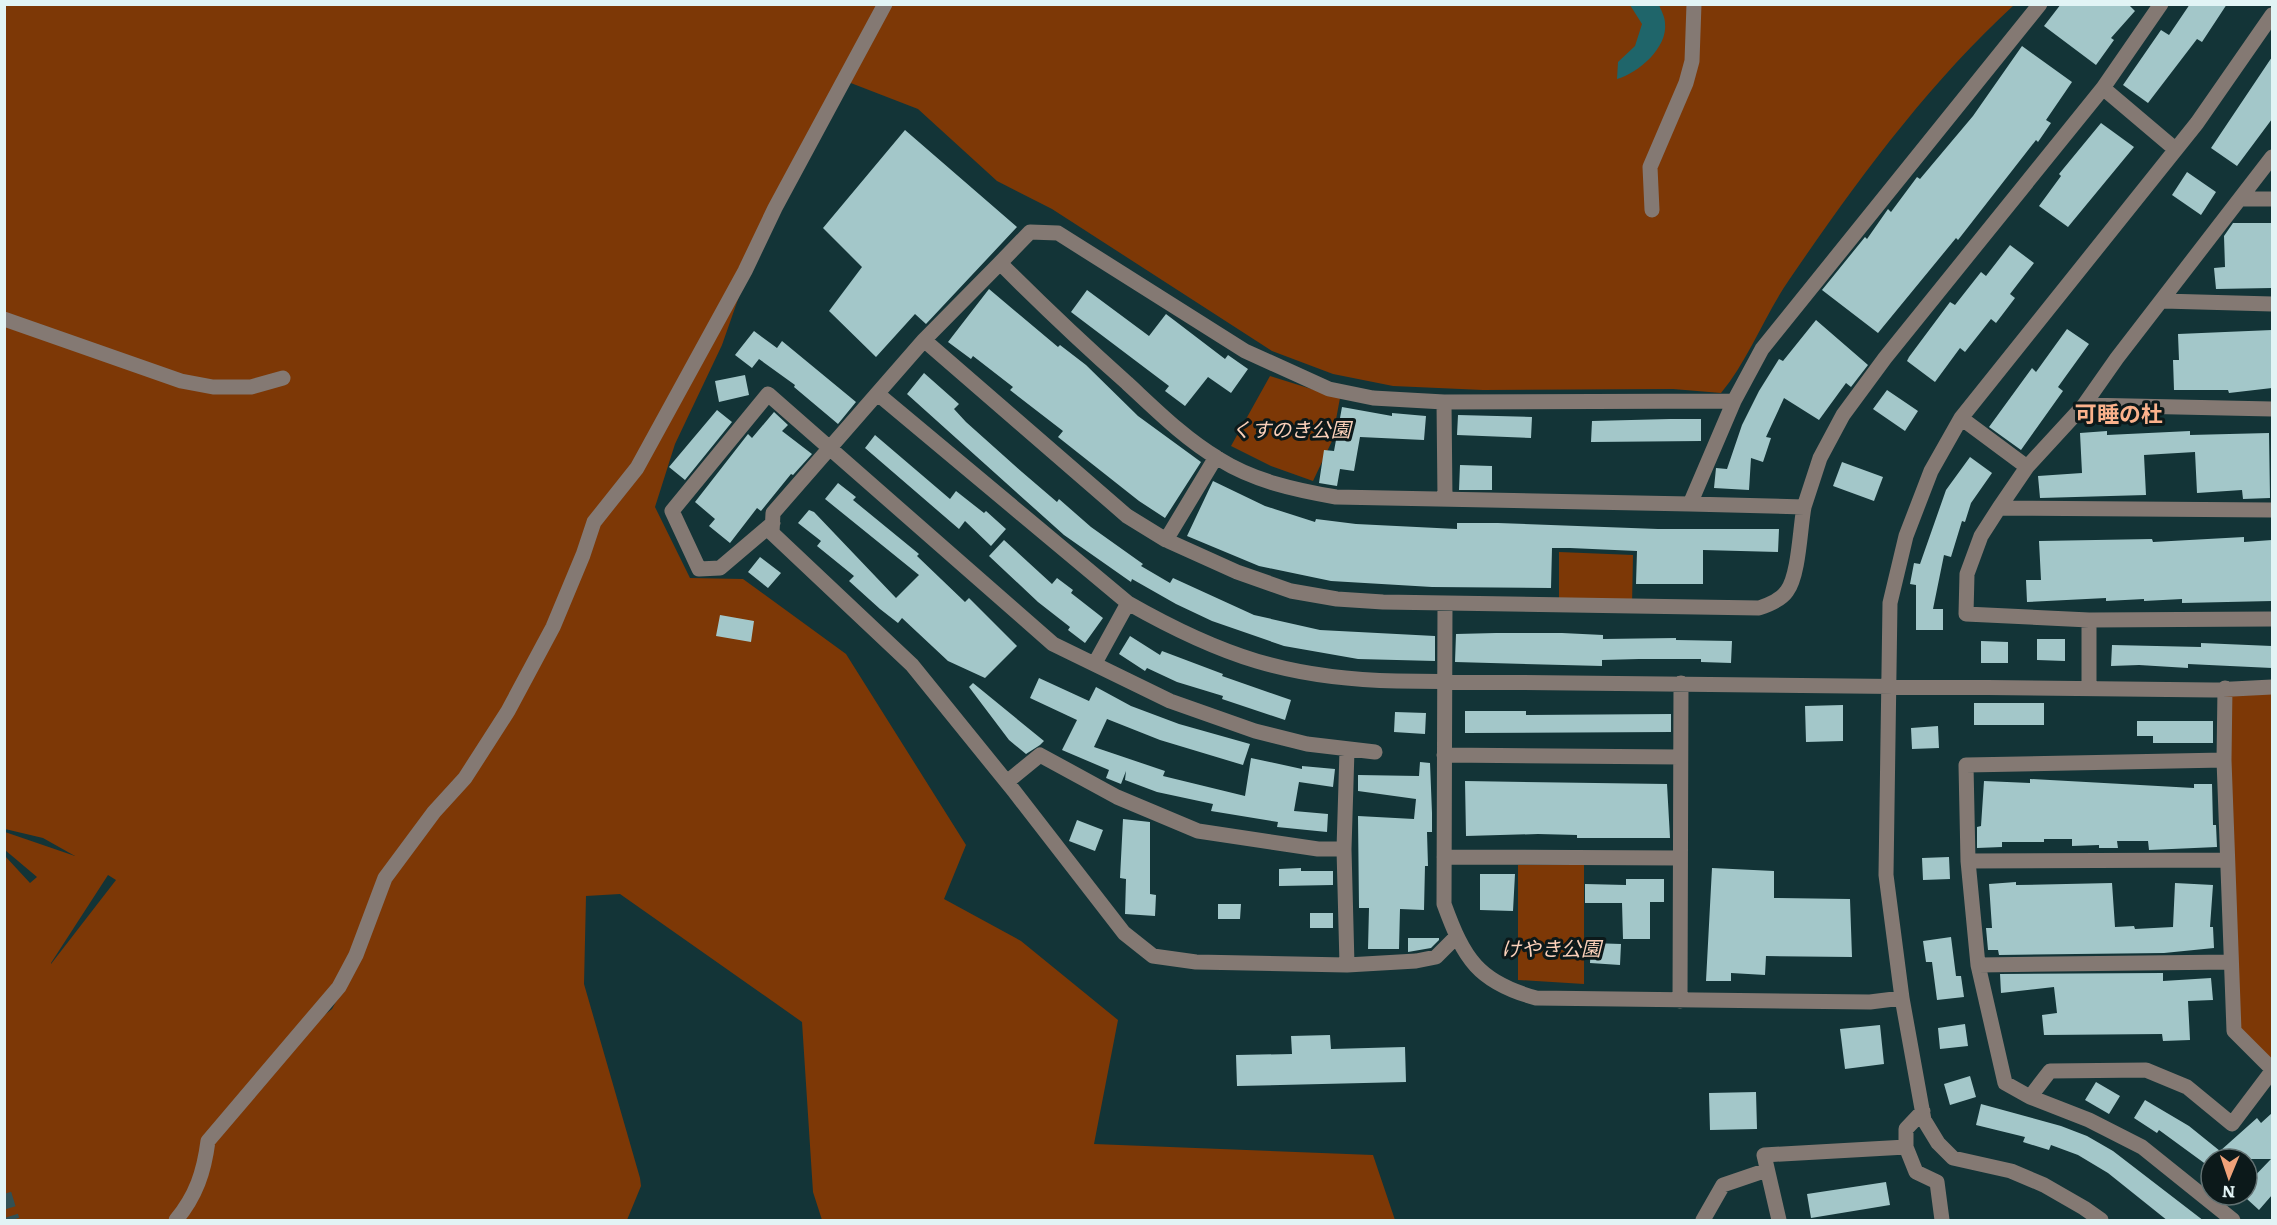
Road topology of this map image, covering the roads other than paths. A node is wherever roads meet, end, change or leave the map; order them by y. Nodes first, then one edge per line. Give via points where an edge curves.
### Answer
1 (885, 4) edge
2 (1694, 4) edge
3 (2040, 4) edge
4 (2161, 4) edge
5 (2272, 15) edge
6 (2103, 88) junction
7 (2175, 149) junction
8 (2272, 157) edge
9 (2241, 199) junction
10 (2272, 199) edge
11 (1652, 210) dead end
12 (1000, 263) junction
13 (2163, 301) junction
14 (2272, 304) edge
15 (4, 320) edge
16 (924, 340) junction
17 (284, 378) dead end
18 (879, 395) junction
19 (1734, 401) junction
20 (1444, 402) junction
21 (2084, 405) junction
22 (2272, 409) edge
23 (1961, 418) junction
24 (831, 447) junction
25 (1216, 457) junction
26 (2027, 467) junction
27 (1445, 499) junction
28 (1690, 504) junction
29 (1804, 507) junction
30 (1999, 508) junction
31 (2272, 510) edge
32 (773, 523) junction
33 (1166, 540) junction
34 (1128, 603) junction
35 (1445, 603) junction
36 (2272, 620) edge
37 (2089, 621) junction
38 (1095, 663) junction
39 (1446, 681) junction
40 (1682, 683) junction
41 (1887, 687) junction
42 (2272, 687) edge
43 (2225, 688) junction
44 (2089, 689) junction
45 (1347, 750) junction
46 (1375, 752) dead end
47 (1444, 755) junction
48 (1680, 757) junction
49 (2224, 760) junction
50 (1007, 782) junction
51 (1344, 849) junction
52 (1444, 857) junction
53 (1680, 858) junction
54 (2227, 860) junction
55 (1968, 861) junction
56 (1456, 937) junction
57 (2231, 962) junction
58 (1347, 965) junction
59 (1978, 965) junction
60 (1902, 998) junction
61 (1680, 1001) junction
62 (2272, 1070) edge
63 (2030, 1097) junction
64 (1923, 1111) junction
65 (1906, 1147) junction
66 (1767, 1170) junction
67 (177, 1221) edge
68 (1703, 1221) edge
69 (1779, 1221) edge
70 (1942, 1221) edge
71 (2101, 1221) edge
72 (2233, 1221) edge

1 - 67 street via 637,468 594,522 553,627 508,711 465,778 385,878 356,955 339,987 208,1141 193,1199
2 - 11 street via 1692,61 1650,167
3 - 19 street via 1762,349
4 - 6 street
5 - 7 street
6 - 7 street
6 - 29 street via 1843,415 1820,458
7 - 23 street
8 - 9 street
9 - 10 street
9 - 13 street
12 - 16 street
12 - 20 street via 1030,232 1058,233 1275,366 1329,389 1373,398
12 - 25 street via 1160,414
13 - 14 street
13 - 21 street
15 - 17 street via 181,381 213,387 251,387
16 - 18 street
16 - 33 street via 1127,516
18 - 24 street
18 - 34 street
19 - 20 street
19 - 28 street
20 - 27 street
21 - 22 street
21 - 26 street
23 - 26 street
23 - 41 street via 1930,471 1906,536 1890,603
24 - 32 street via 787,494 773,513
24 - 32 street via 768,394 672,512 699,569 720,568
24 - 38 street via 1053,644
25 - 27 street via 1256,477 1336,497
25 - 33 street
26 - 30 street
27 - 28 street
28 - 29 street
29 - 35 street via 1787,592 1759,608
30 - 31 street
30 - 37 street via 1966,574 1966,614
32 - 50 street via 772,533 912,665
33 - 35 street via 1291,591 1337,599
34 - 38 street
34 - 39 street via 1174,629 1248,660 1284,670 1360,680
35 - 39 street
36 - 37 street
37 - 44 street
38 - 45 street via 1170,701 1307,744
39 - 40 street
39 - 47 street
40 - 41 street
40 - 48 street
41 - 44 street
41 - 60 street via 1886,875
42 - 43 street
43 - 44 street
43 - 49 street
45 - 46 street
45 - 51 street
47 - 48 street
47 - 52 street
48 - 53 street
49 - 54 street
49 - 55 street via 1966,765
50 - 51 street via 1040,755 1117,797 1198,831 1318,849
50 - 58 street via 1124,933 1153,956 1196,962
51 - 58 street
52 - 53 street
52 - 56 street via 1444,904
53 - 61 street
54 - 55 street
54 - 57 street
55 - 59 street
56 - 58 street via 1436,957
56 - 61 street via 1484,976 1511,991 1536,998
57 - 59 street
57 - 62 street via 2234,1031
59 - 63 street via 2005,1083
60 - 61 street via 1870,1002
60 - 64 street
62 - 63 street via 2232,1124 2187,1087 2146,1070 2050,1071
63 - 72 street via 2089,1120 2142,1147
64 - 65 street via 1906,1129
64 - 71 street via 1938,1143 1953,1158 2011,1171 2044,1185
65 - 66 street via 1764,1155
65 - 70 street via 1916,1172 1937,1182
66 - 68 street via 1723,1185
66 - 69 street

